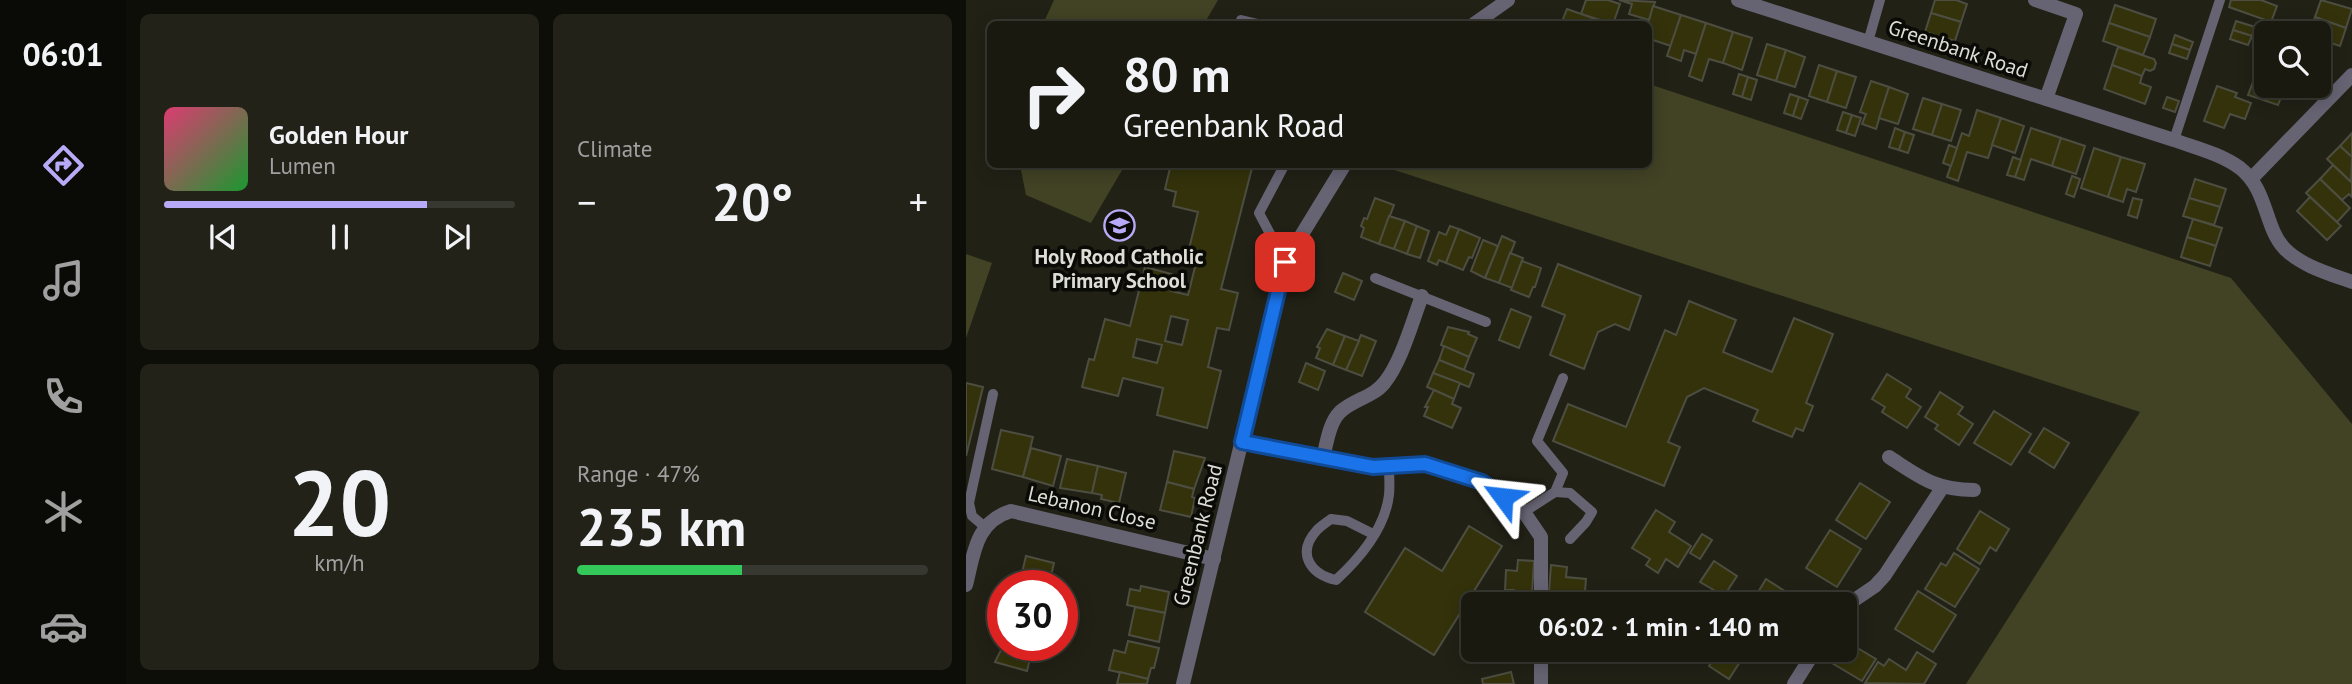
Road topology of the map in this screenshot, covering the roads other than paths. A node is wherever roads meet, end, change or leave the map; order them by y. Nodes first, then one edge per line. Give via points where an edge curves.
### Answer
1 (1508, 0) edge
2 (1738, 0) edge
3 (1880, 0) edge
4 (2035, 0) edge
5 (2220, 0) edge
6 (1241, 20) dead end
7 (1245, 21) edge
8 (1478, 21) edge
9 (1868, 42) junction
10 (2352, 75) edge
11 (2046, 99) junction
12 (2174, 140) junction
13 (1283, 168) edge
14 (1343, 168) edge
15 (2251, 179) junction
16 (1285, 262) junction
17 (1375, 278) dead end
18 (2352, 282) edge
19 (1422, 296) junction
20 (1486, 322) dead end
21 (1563, 378) dead end
22 (993, 394) dead end
23 (1242, 442) junction
24 (1323, 457) junction
25 (1889, 457) dead end
26 (1389, 466) junction
27 (1942, 488) junction
28 (1974, 490) dead end
29 (1555, 492) junction
30 (1524, 512) junction
31 (985, 527) junction
32 (1373, 534) junction
33 (1570, 539) dead end
34 (1214, 559) junction
35 (966, 585) edge
36 (1541, 592) edge
37 (1857, 598) edge
38 (1541, 662) edge
39 (1808, 662) edge
40 (1183, 684) edge
41 (1541, 684) edge
42 (1794, 684) edge

1 - 8 street
2 - 9 street, Greenbank Road
3 - 9 lane
4 - 11 street, Greenbank Road via 2076,14
5 - 12 lane
6 - 7 lane
9 - 11 street, Greenbank Road
10 - 15 street
11 - 12 street, Greenbank Road
12 - 15 street, Greenbank Road via 2228,161
13 - 16 lane via 1259,213
14 - 16 street, Greenbank Road
15 - 18 street, Greenbank Road via 2284,248 2294,257
16 - 23 street, Greenbank Road
17 - 19 lane
19 - 20 lane
19 - 24 street via 1393,371 1375,392 1339,413
21 - 29 lane via 1537,441 1563,473
22 - 31 lane via 969,503 972,516
23 - 24 street
23 - 34 street, Greenbank Road
24 - 26 street
25 - 27 street
26 - 30 street via 1425,464 1482,482
26 - 32 lane via 1387,505
27 - 28 street
27 - 37 street via 1885,575
29 - 30 lane
29 - 33 lane via 1570,493 1592,512
30 - 36 street via 1541,537
31 - 34 street, Lebanon Close via 1001,514 1021,512
31 - 35 street
32 - 32 lane via 1357,561 1336,580 1321,577 1309,564 1307,546 1331,519
34 - 40 street, Greenbank Road
38 - 41 street
39 - 42 street

